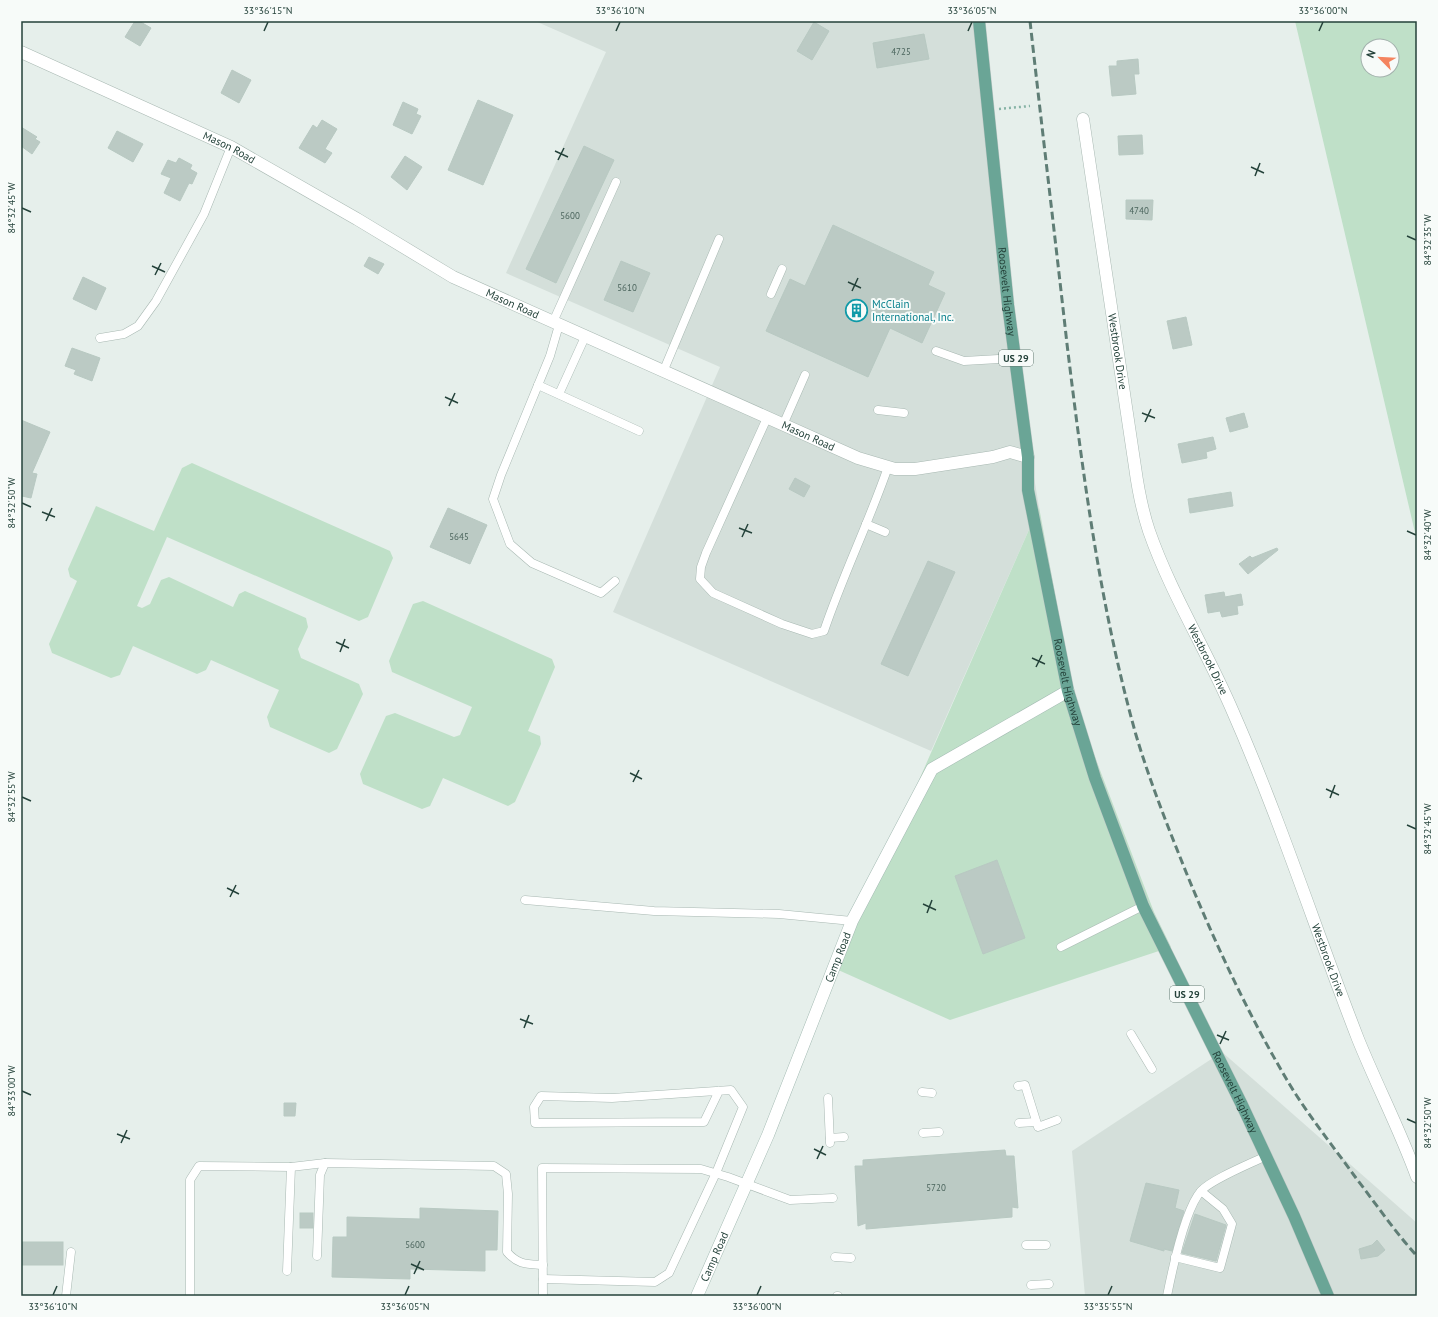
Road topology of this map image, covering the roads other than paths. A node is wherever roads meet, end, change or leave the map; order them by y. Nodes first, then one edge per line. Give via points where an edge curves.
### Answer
1 (979, 21) edge
2 (21, 52) edge
3 (1083, 119) dead end
4 (231, 148) junction
5 (616, 182) dead end
6 (719, 239) dead end
7 (782, 269) dead end
8 (771, 294) dead end
9 (556, 324) junction
10 (585, 337) junction
11 (100, 338) dead end
12 (936, 351) dead end
13 (1016, 358) junction
14 (663, 372) junction
15 (805, 375) dead end
16 (538, 385) junction
17 (559, 394) junction
18 (878, 410) dead end
19 (904, 413) dead end
20 (767, 418) junction
21 (784, 425) junction
22 (639, 431) dead end
23 (1028, 458) junction
24 (888, 467) junction
25 (866, 524) junction
26 (885, 532) dead end
27 (615, 582) dead end
28 (1068, 691) junction
29 (525, 900) dead end
30 (1143, 906) junction
31 (852, 921) junction
32 (1061, 947) dead end
33 (1131, 1034) dead end
34 (1152, 1069) dead end
35 (1018, 1086) dead end
36 (719, 1091) junction
37 (922, 1092) dead end
38 (932, 1093) dead end
39 (828, 1098) dead end
40 (1057, 1120) dead end
41 (1036, 1122) junction
42 (1019, 1124) dead end
43 (939, 1132) dead end
44 (923, 1133) dead end
45 (844, 1137) dead end
46 (1266, 1156) junction
47 (325, 1163) junction
48 (291, 1167) junction
49 (716, 1174) junction
50 (1417, 1177) edge
51 (747, 1183) junction
52 (1201, 1191) junction
53 (833, 1198) dead end
54 (1026, 1245) dead end
55 (1046, 1245) dead end
56 (70, 1252) dead end
57 (317, 1256) dead end
58 (835, 1257) dead end
59 (1175, 1257) junction
60 (851, 1258) dead end
61 (543, 1265) junction
62 (287, 1271) dead end
63 (543, 1279) junction
64 (1048, 1284) dead end
65 (1031, 1285) dead end
66 (66, 1296) edge
67 (190, 1296) edge
68 (543, 1296) edge
69 (697, 1296) edge
70 (1167, 1296) edge
71 (1328, 1296) edge

1 - 13 main road, Roosevelt Highway / US 29 via 1008,305
2 - 4 street, Mason Road
3 - 50 street, Westbrook Drive via 1140,501 1149,531 1175,594 1234,714 1359,1040
4 - 9 street, Mason Road via 453,277
4 - 11 lane via 204,214 156,301 138,326 124,334
5 - 9 lane
6 - 14 lane
7 - 8 lane
9 - 10 street, Mason Road
9 - 16 lane via 550,356
10 - 14 street, Mason Road
10 - 17 lane
12 - 13 lane via 964,361
13 - 23 main road, Roosevelt Highway / US 29
14 - 20 street, Mason Road
15 - 21 lane
16 - 17 lane
16 - 27 lane via 493,499 510,544 532,563 602,593
17 - 22 lane
18 - 19 lane
20 - 21 street, Mason Road
20 - 25 lane via 706,553 700,580 713,593 782,624 812,634 824,631
21 - 24 street, Mason Road via 858,458
23 - 24 street, Mason Road via 1010,452 915,469
23 - 28 main road, Roosevelt Highway / US 29 via 1028,490
24 - 25 lane
25 - 26 lane
28 - 30 main road, Roosevelt Highway / US 29 via 1095,778
28 - 31 street, Camp Road via 932,769
29 - 31 lane via 654,911 780,914
30 - 32 lane
30 - 46 main road, Roosevelt Highway / US 29
31 - 51 street, Camp Road
33 - 34 lane
35 - 41 lane via 1025,1085
36 - 36 lane via 612,1098 541,1096 534,1107 535,1123 704,1122
36 - 49 lane via 731,1090 743,1107
37 - 38 lane
39 - 45 lane via 830,1141
40 - 41 lane via 1038,1127
41 - 42 lane
43 - 44 lane
46 - 52 lane
46 - 71 main road, Roosevelt Highway / US 29
47 - 48 lane
47 - 57 lane via 320,1175
47 - 61 lane via 494,1166 506,1174 507,1252 514,1260 524,1264
48 - 62 lane
48 - 67 lane via 199,1166 190,1180
49 - 51 lane
49 - 61 lane via 701,1169 542,1168
49 - 63 lane via 669,1273 655,1282
51 - 53 lane via 790,1200
51 - 69 street, Camp Road
52 - 59 lane via 1192,1206
52 - 59 lane via 1223,1209 1232,1224 1220,1268
54 - 55 lane
56 - 66 lane
58 - 60 lane
59 - 70 lane
61 - 63 lane
63 - 68 lane
64 - 65 lane

